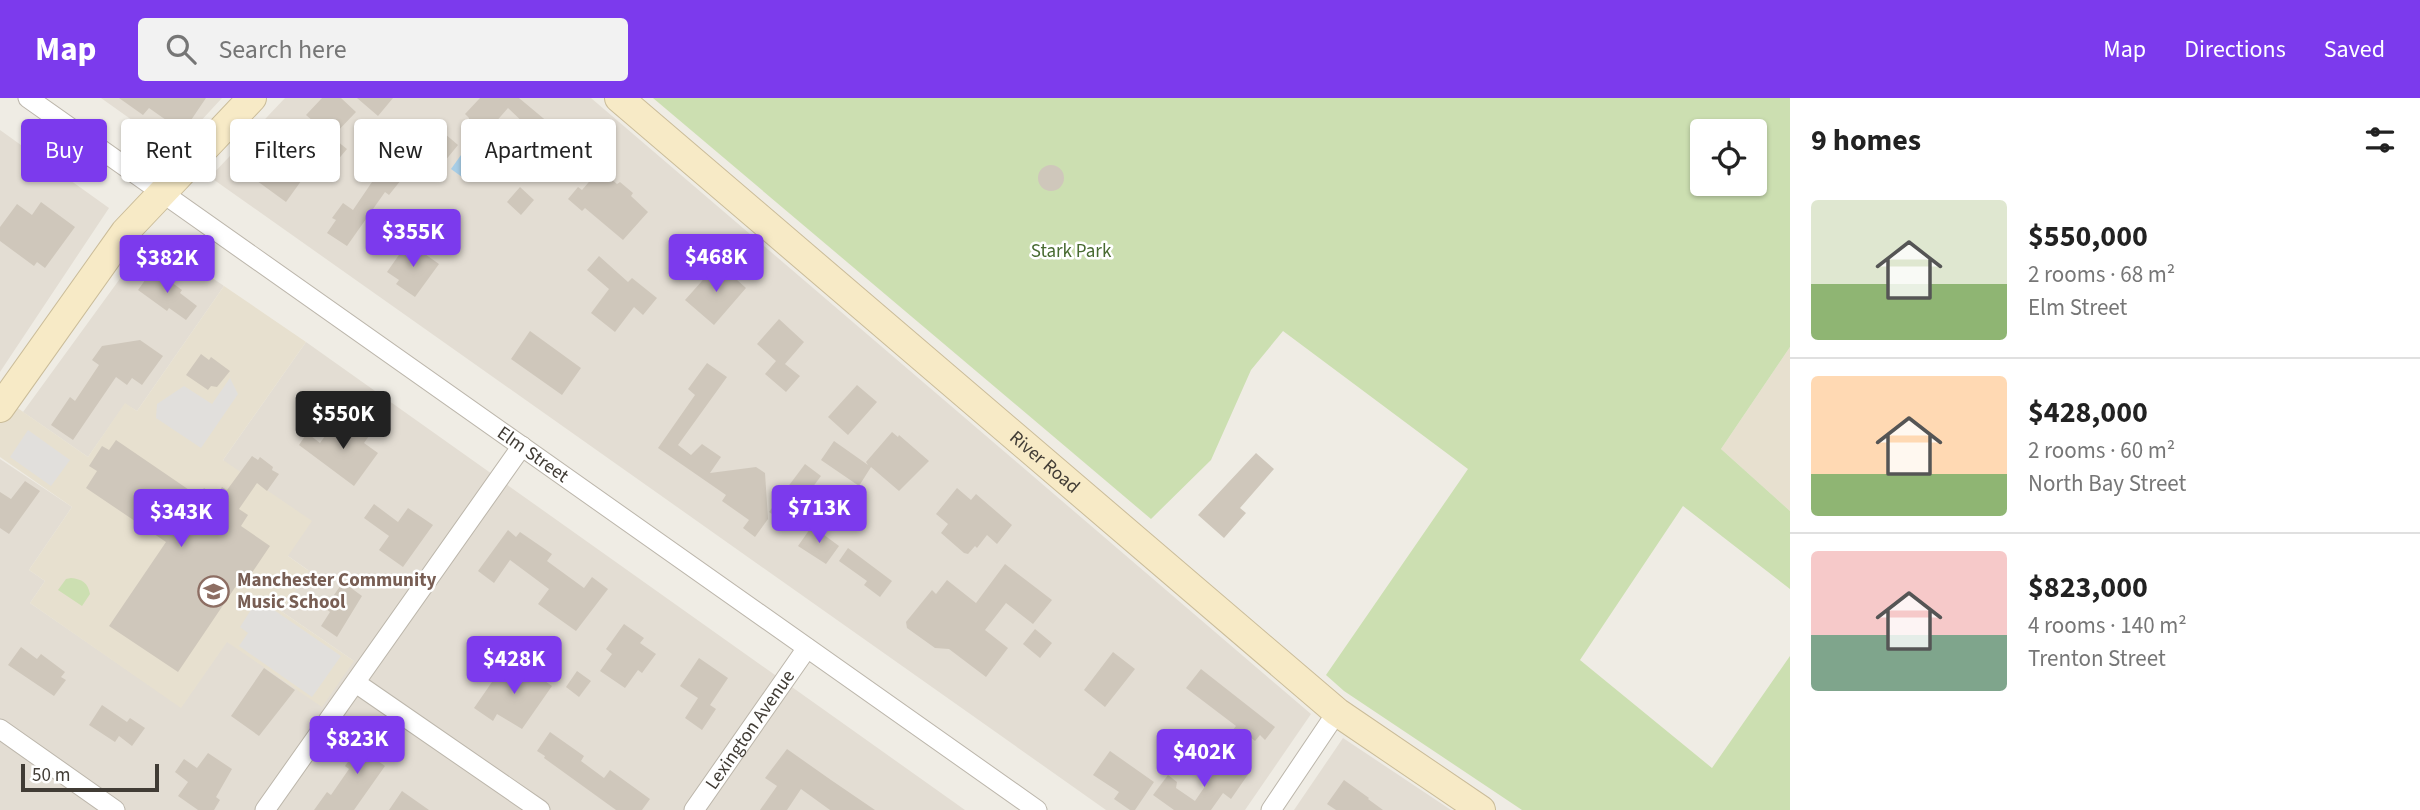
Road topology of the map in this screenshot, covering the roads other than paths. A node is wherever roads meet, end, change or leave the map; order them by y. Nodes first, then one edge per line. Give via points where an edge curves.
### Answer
1 (28, 98) edge
2 (253, 98) edge
3 (619, 98) edge
4 (163, 194) junction
5 (0, 408) edge
6 (522, 446) junction
7 (807, 648) junction
8 (356, 683) junction
9 (1337, 712) junction
10 (0, 729) edge
11 (115, 810) edge
12 (265, 810) edge
13 (540, 810) edge
14 (694, 810) edge
15 (1037, 810) edge
16 (1271, 810) edge
17 (1481, 810) edge

1 - 4 street, Elm Street
2 - 4 street
3 - 9 street, River Road
4 - 5 street via 113,247
4 - 6 street, Elm Street
6 - 7 street, Elm Street
6 - 8 street
7 - 14 street, Lexington Avenue
7 - 15 street, Elm Street
8 - 12 street
8 - 13 street
9 - 16 street
9 - 17 street, River Road
10 - 11 street

